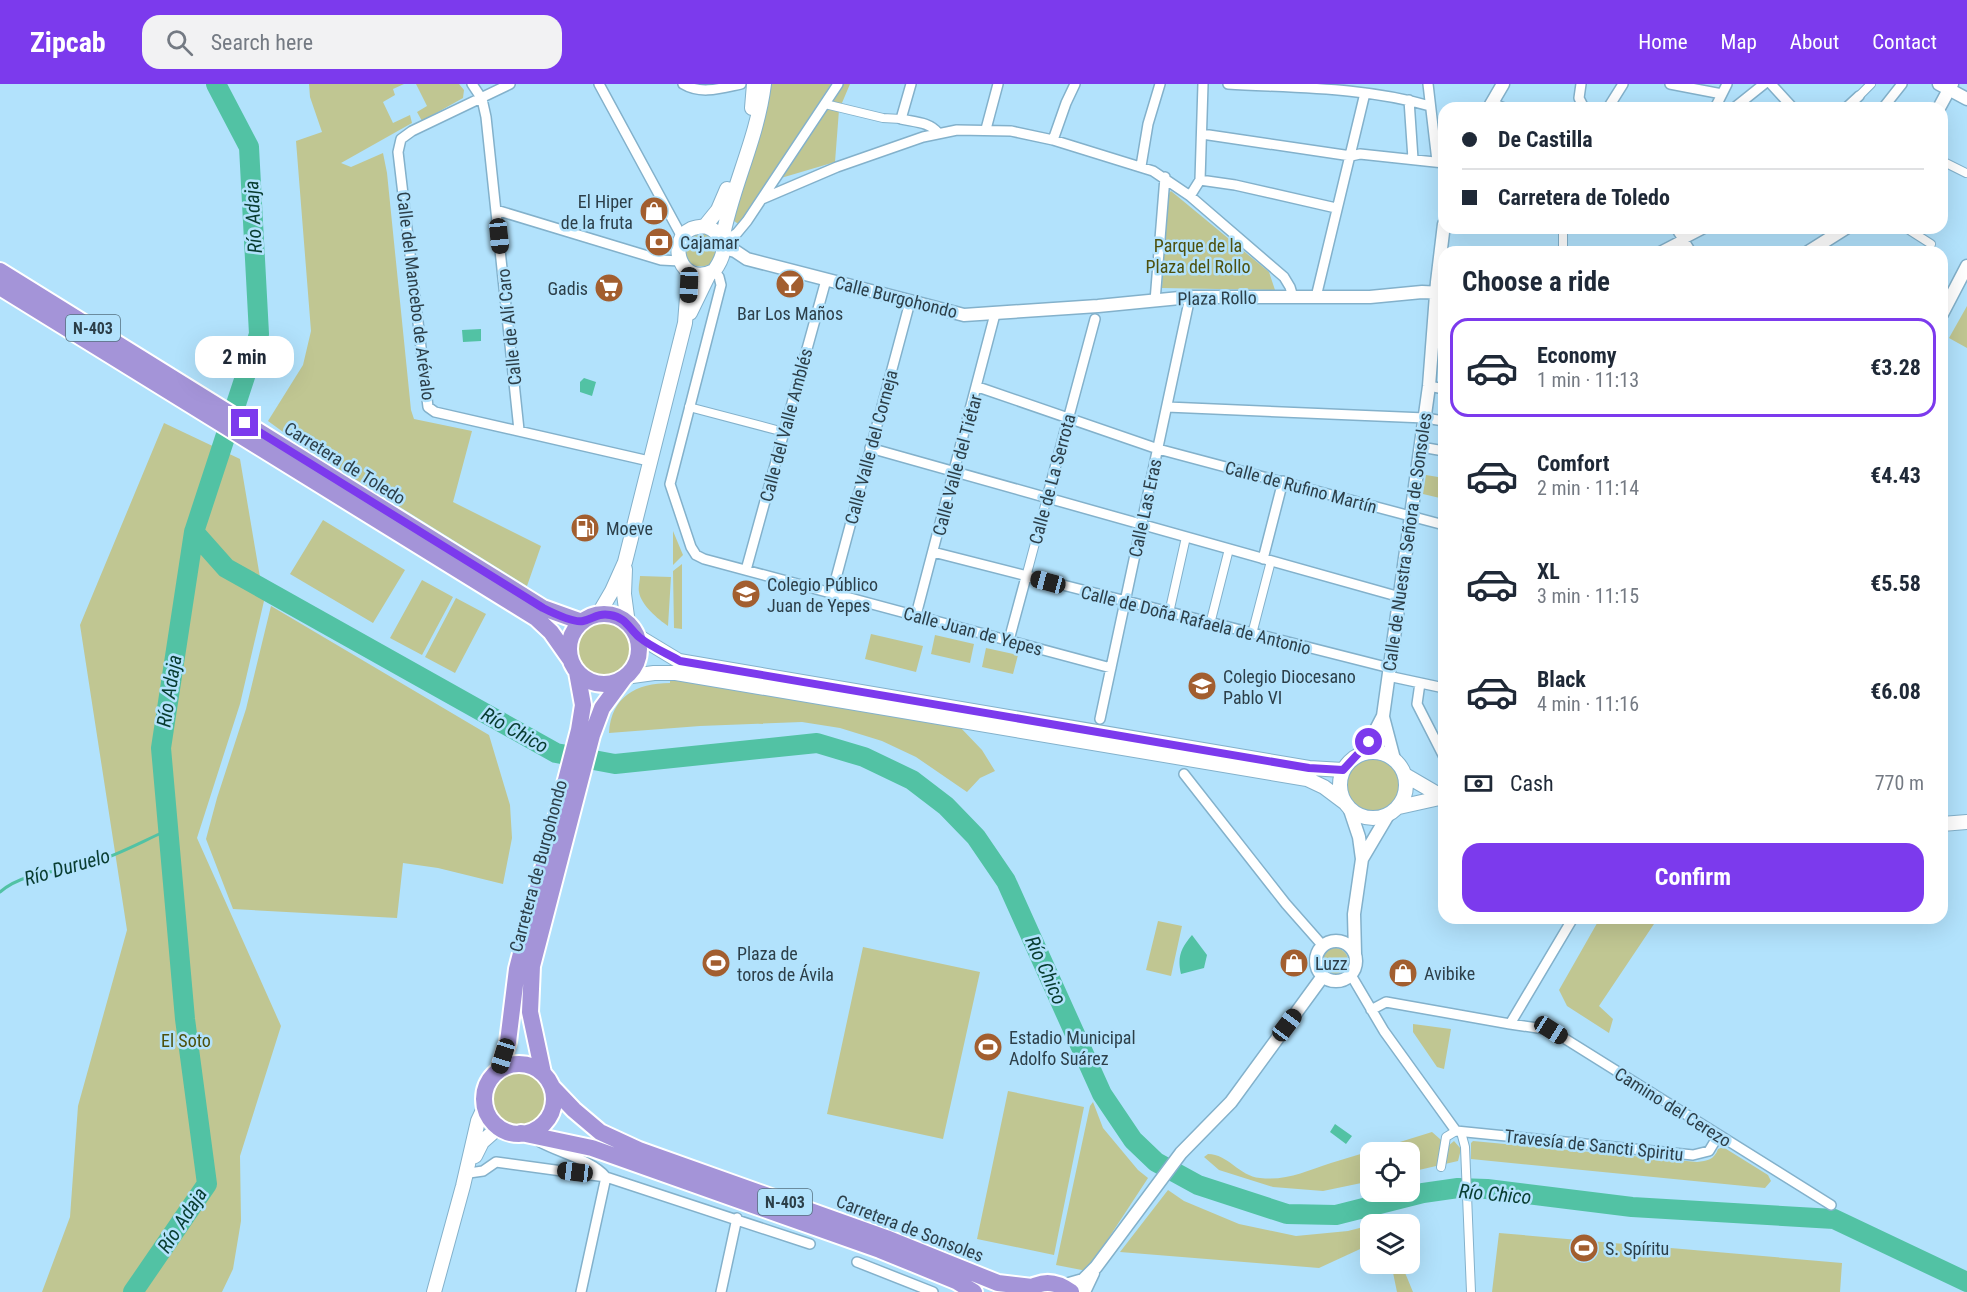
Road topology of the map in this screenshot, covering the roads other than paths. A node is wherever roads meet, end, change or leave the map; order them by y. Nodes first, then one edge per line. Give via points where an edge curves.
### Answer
1 (472, 84) edge
2 (510, 84) edge
3 (598, 84) edge
4 (683, 84) edge
5 (741, 84) edge
6 (754, 84) edge
7 (764, 84) edge
8 (838, 84) edge
9 (911, 84) edge
10 (998, 84) edge
11 (1075, 84) edge
12 (1160, 84) edge
13 (1204, 84) edge
14 (1228, 84) edge
15 (1428, 84) edge
16 (1503, 84) edge
17 (1581, 84) edge
18 (1623, 84) edge
19 (1670, 84) edge
20 (1727, 84) edge
21 (1764, 84) edge
22 (1771, 84) edge
23 (1871, 84) edge
24 (1902, 84) edge
25 (1946, 86) edge
26 (1340, 87) edge
27 (1365, 93) junction
28 (1722, 94) junction
29 (1859, 96) joint
30 (482, 99) junction
31 (1409, 99) junction
32 (1967, 99) edge
33 (1493, 102) edge
34 (1581, 102) edge
35 (1612, 102) edge
36 (1718, 102) edge
37 (1742, 102) edge
38 (1788, 102) edge
39 (1852, 102) edge
40 (1888, 102) edge
41 (1941, 102) edge
42 (825, 104) junction
43 (1430, 106) junction
44 (901, 119) junction
45 (986, 129) junction
46 (938, 133) junction
47 (1202, 135) junction
48 (1053, 140) junction
49 (1438, 147) edge
50 (1351, 156) junction
51 (1413, 159) junction
52 (1438, 162) edge
53 (1948, 163) edge
54 (1142, 166) junction
55 (1966, 173) edge
56 (1164, 177) junction
57 (1200, 180) junction
58 (1190, 196) junction
59 (762, 199) junction
60 (1336, 208) junction
61 (496, 210) junction
62 (705, 226) junction
63 (1680, 234) edge
64 (1693, 234) edge
65 (1840, 234) edge
66 (1915, 234) edge
67 (682, 237) junction
68 (1683, 239) junction
69 (1931, 244) dead end
70 (1670, 246) edge
71 (1687, 246) edge
72 (1828, 246) edge
73 (719, 256) junction
74 (680, 261) junction
75 (1967, 266) edge
76 (0, 271) edge
77 (689, 272) junction
78 (826, 280) junction
79 (0, 287) edge
80 (1438, 293) edge
81 (1190, 297) junction
82 (1293, 297) junction
83 (1316, 297) junction
84 (1155, 301) junction
85 (910, 302) junction
86 (1948, 302) edge
87 (1438, 310) edge
88 (996, 314) junction
89 (1095, 319) dead end
90 (685, 323) junction
91 (1429, 386) junction
92 (978, 387) junction
93 (1438, 387) edge
94 (181, 391) junction
95 (689, 407) junction
96 (1167, 407) junction
97 (1069, 418) junction
98 (1425, 418) junction
99 (1438, 420) edge
100 (519, 430) junction
101 (784, 432) junction
102 (1421, 447) junction
103 (870, 448) junction
104 (1158, 449) junction
105 (1438, 450) edge
106 (282, 454) junction
107 (649, 461) junction
108 (955, 472) junction
109 (1283, 482) junction
110 (1047, 498) junction
111 (1411, 516) junction
112 (1438, 523) edge
113 (1142, 525) junction
114 (1186, 537) junction
115 (1229, 549) junction
116 (933, 552) junction
117 (1267, 560) junction
118 (625, 562) junction
119 (746, 570) junction
120 (1026, 576) junction
121 (832, 592) junction
122 (1400, 597) junction
123 (1125, 602) junction
124 (1169, 613) junction
125 (598, 615) junction
126 (916, 615) junction
127 (582, 622) junction
128 (1210, 624) junction
129 (632, 629) junction
130 (1252, 634) junction
131 (1009, 640) junction
132 (574, 665) junction
133 (1111, 668) junction
134 (1389, 672) junction
135 (624, 678) junction
136 (1420, 683) junction
137 (1438, 687) edge
138 (1383, 716) junction
139 (1100, 719) dead end
140 (586, 732) junction
141 (1438, 745) edge
142 (1358, 755) junction
143 (1394, 759) junction
144 (1343, 770) junction
145 (1184, 774) dead end
146 (1405, 775) junction
147 (574, 780) junction
148 (1438, 794) edge
149 (1438, 798) edge
150 (1347, 806) junction
151 (1393, 811) junction
152 (1967, 822) edge
153 (1948, 824) edge
154 (1362, 859) junction
155 (1354, 914) junction
156 (1568, 924) edge
157 (1338, 941) junction
158 (1323, 946) junction
159 (1355, 954) junction
160 (1351, 975) junction
161 (1323, 976) junction
162 (1371, 1010) junction
163 (1510, 1024) junction
164 (499, 1070) junction
165 (543, 1073) junction
166 (553, 1088) junction
167 (485, 1106) junction
168 (499, 1127) junction
169 (1459, 1131) junction
170 (524, 1134) junction
171 (1718, 1136) junction
172 (1441, 1167) dead end
173 (469, 1173) junction
174 (606, 1177) junction
175 (463, 1186) junction
176 (1831, 1205) dead end
177 (737, 1218) junction
178 (810, 1244) dead end
179 (857, 1262) dead end
180 (1096, 1267) junction
181 (1028, 1289) edge
182 (1067, 1289) edge
183 (929, 1291) edge
184 (434, 1292) edge
185 (581, 1292) edge
186 (721, 1292) edge
187 (974, 1292) edge
188 (1084, 1292) edge
189 (1471, 1292) edge

1 - 30 street, Calle de Alí Caro
2 - 30 street
3 - 67 street
4 - 5 street via 710,90
6 - 62 main road via 745,138 724,198
7 - 73 main road via 756,128 731,200
8 - 42 street
9 - 44 street
10 - 45 street
11 - 48 street
12 - 54 street via 1148,124
13 - 47 street
14 - 26 street
15 - 43 street
16 - 33 street
17 - 34 street
18 - 35 street
19 - 28 street
20 - 28 street
21 - 37 street
22 - 38 street
23 - 29 street
24 - 40 street
25 - 32 street
25 - 41 street
26 - 27 street
27 - 31 street
27 - 50 street
28 - 36 street
29 - 39 street
30 - 61 street, Calle de Alí Caro
30 - 100 street, Calle del Mancebo de Arévalo via 412,131 401,139 398,152 428,407 435,412
31 - 43 street
31 - 51 street
42 - 44 street
42 - 59 street
43 - 49 street
44 - 46 street via 928,125
45 - 46 street
45 - 48 street
46 - 59 street via 857,159
47 - 50 street
47 - 57 street
48 - 54 street
50 - 51 street
50 - 60 street
51 - 52 street
53 - 55 street
54 - 56 street
56 - 58 street, Plaza Rollo
56 - 84 street, Plaza Rollo
57 - 58 street
57 - 60 street
58 - 82 street, Plaza Rollo via 1284,277
59 - 73 street
60 - 83 street
61 - 74 street via 661,261
61 - 100 street, Calle de Alí Caro
62 - 67 main road via 690,229
62 - 73 main road via 716,230
63 - 68 street
64 - 68 street
65 - 72 street
66 - 69 street
67 - 74 main road
68 - 70 street
68 - 71 street
73 - 77 main road via 698,275
73 - 78 street, Calle Burgohondo via 747,259
73 - 90 main road
73 - 95 street via 721,285
74 - 77 main road
75 - 86 street
76 - 94 highway, Carretera de Toledo / N-403
77 - 90 main road
78 - 85 street, Calle Burgohondo
78 - 101 street, Calle del Valle Amblés
79 - 94 highway, Carretera de Toledo / N-403
80 - 83 street, Plaza Rollo
81 - 82 street, Plaza Rollo
81 - 84 street, Plaza Rollo
81 - 96 street, Calle Las Eras
82 - 83 street, Plaza Rollo
84 - 88 street, Calle Burgohondo
85 - 88 street, Calle Burgohondo via 964,315
85 - 103 street, Calle Valle del Corneja
87 - 91 street, Calle de Nuestra Señora de Sonsoles
88 - 92 street, Calle Valle del Tiétar
89 - 97 street, Calle de La Serrota
90 - 107 main road
91 - 93 street
91 - 98 street, Calle de Nuestra Señora de Sonsoles
92 - 97 street, Calle de Rufino Martín
92 - 108 street, Calle Valle del Tiétar
94 - 106 highway, Carretera de Toledo / N-403
95 - 101 street
95 - 119 street, Calle Juan de Yepes via 670,484 691,547 704,559
96 - 98 street
96 - 104 street, Calle Las Eras
97 - 104 street, Calle de Rufino Martín
97 - 110 street, Calle de La Serrota
98 - 99 street
98 - 102 street, Calle de Nuestra Señora de Sonsoles
100 - 107 street, Calle del Mancebo de Arévalo
101 - 119 street, Calle del Valle Amblés
102 - 105 street
102 - 111 street, Calle de Nuestra Señora de Sonsoles
103 - 108 street
103 - 121 street, Calle Valle del Corneja
104 - 109 street, Calle de Rufino Martín
104 - 113 street, Calle Las Eras
106 - 127 highway, Carretera de Toledo / N-403 via 543,608
106 - 132 highway, Carretera de Toledo / N-403 via 536,618
107 - 118 main road
108 - 110 street
108 - 116 street, Calle Valle del Tiétar
109 - 111 street, Calle de Rufino Martín
109 - 117 street
110 - 113 street
110 - 120 street, Calle de La Serrota
111 - 112 street, Calle de Rufino Martín
111 - 122 street, Calle de Nuestra Señora de Sonsoles
113 - 114 street
113 - 123 street, Calle Las Eras
114 - 115 street
114 - 124 street
115 - 117 street
115 - 128 street
116 - 120 street, Calle de Doña Rafaela de Antonio
116 - 126 street, Calle Valle del Tiétar
117 - 122 street
117 - 130 street
118 - 125 main road
118 - 129 main road via 624,594
119 - 121 street, Calle Juan de Yepes
120 - 123 street, Calle de Doña Rafaela de Antonio
120 - 131 street, Calle de La Serrota
121 - 126 street, Calle Juan de Yepes
122 - 134 street, Calle de Nuestra Señora de Sonsoles
123 - 124 street, Calle de Doña Rafaela de Antonio
123 - 133 street, Calle Las Eras
124 - 128 street, Calle de Doña Rafaela de Antonio
125 - 127 highway
125 - 129 highway via 619,618
126 - 131 street, Calle Juan de Yepes
127 - 132 highway, N-403 via 571,639
128 - 130 street, Calle de Doña Rafaela de Antonio
129 - 135 highway via 639,646 638,658
129 - 144 main road via 680,661 1309,768
130 - 134 street, Calle de Doña Rafaela de Antonio
131 - 133 street, Calle Juan de Yepes
132 - 135 highway via 594,683
132 - 140 highway, Carretera de Burgohondo / N-403
133 - 139 street, Calle Las Eras
134 - 136 street, Calle de Doña Rafaela de Antonio
134 - 138 street, Calle de Nuestra Señora de Sonsoles
135 - 140 highway, Carretera de Burgohondo
135 - 150 main road via 676,673 1307,779
136 - 137 street, Calle de Doña Rafaela de Antonio
136 - 141 street via 1417,704
138 - 142 street, Calle de Nuestra Señora de Sonsoles
138 - 143 street, Calle de Nuestra Señora de Sonsoles
140 - 147 highway, Carretera de Burgohondo
142 - 143 main road via 1383,753
142 - 144 main road
143 - 146 main road
144 - 150 main road via 1340,792
145 - 158 street
146 - 148 main road
146 - 151 main road via 1405,797
147 - 164 highway, Carretera de Burgohondo via 517,969 508,1042
147 - 165 highway, Carretera de Burgohondo via 532,966 530,1012
149 - 151 main road
150 - 151 main road via 1362,817 1375,819
150 - 154 street via 1359,837
151 - 154 street
152 - 153 main road
154 - 155 street
155 - 157 street
155 - 159 street
156 - 163 street
157 - 158 street
157 - 159 street via 1349,945
158 - 161 street via 1316,961
159 - 160 street via 1356,965
160 - 161 street via 1340,980
160 - 162 street
161 - 180 street via 1231,1102 1181,1153
162 - 163 street via 1386,1002
162 - 169 street
163 - 171 street, Camino del Cerezo via 1551,1030
164 - 165 highway via 522,1064
164 - 167 highway via 487,1085
165 - 166 highway, N-403
166 - 170 highway via 555,1100 546,1121
166 - 181 highway, Carretera de Sonsoles / N-403 via 600,1132 639,1150 886,1238 998,1283
167 - 168 highway
167 - 175 main road
168 - 170 highway, N-403
168 - 173 main road via 482,1142
169 - 171 street, Travesía de Sancti Spiritu via 1693,1155 1709,1151
169 - 172 street via 1446,1137
169 - 189 street via 1465,1147
170 - 174 street via 599,1168
170 - 187 highway, Carretera de Sonsoles / N-403 via 592,1148 880,1250
171 - 176 street, Camino del Cerezo
173 - 174 street via 483,1171 496,1162
173 - 175 main road
174 - 177 street
174 - 185 street
175 - 184 main road
177 - 178 street
177 - 186 street
179 - 183 street
180 - 182 street
180 - 188 street
181 - 182 highway, N-403 via 1046,1282

